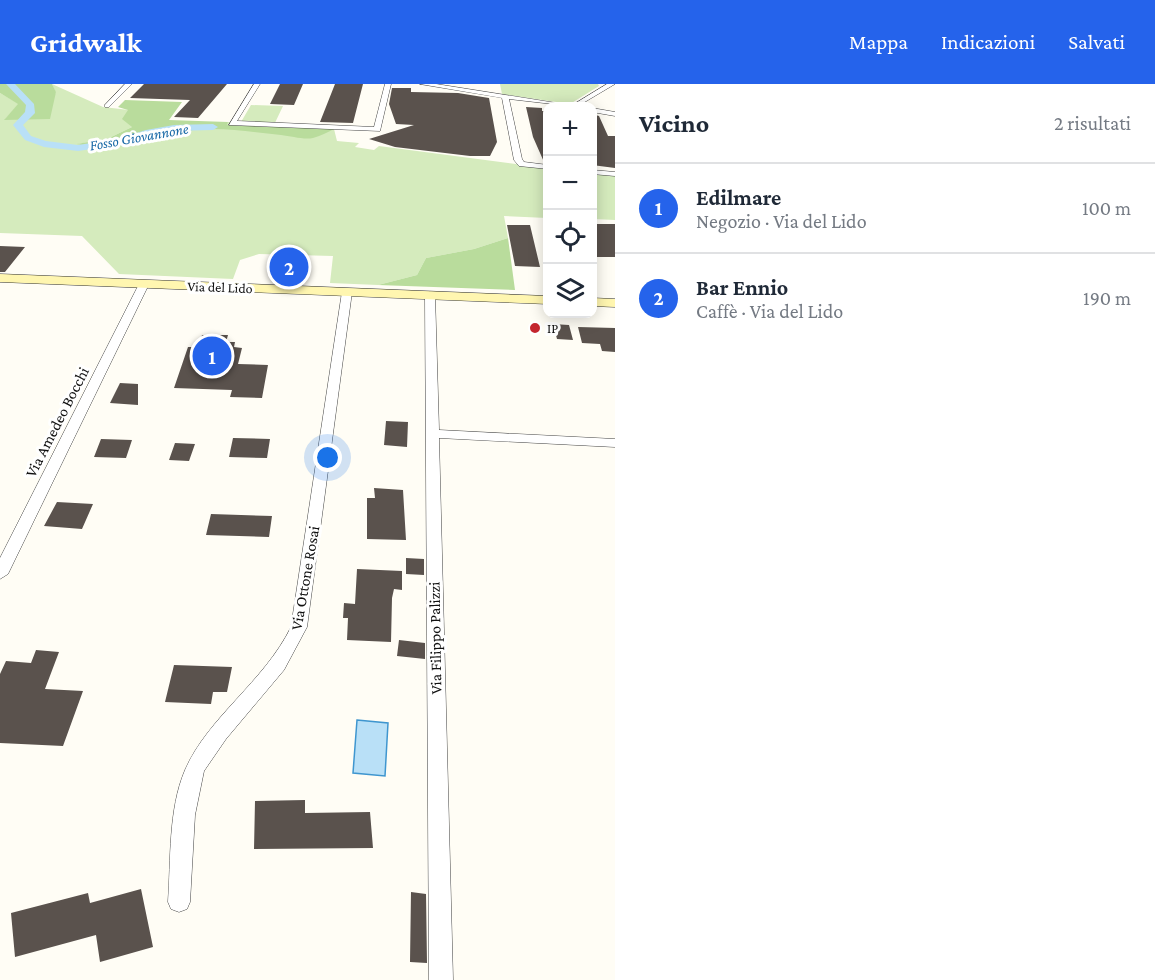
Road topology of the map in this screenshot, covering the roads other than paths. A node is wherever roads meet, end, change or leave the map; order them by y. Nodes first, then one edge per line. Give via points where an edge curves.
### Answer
1 (129, 84) edge
2 (257, 84) edge
3 (388, 84) edge
4 (423, 84) edge
5 (607, 85) edge
6 (505, 97) junction
7 (580, 102) edge
8 (543, 103) edge
9 (106, 105) dead end
10 (597, 111) edge
11 (615, 114) edge
12 (543, 166) edge
13 (597, 172) edge
14 (615, 174) edge
15 (0, 278) edge
16 (144, 284) junction
17 (347, 292) junction
18 (429, 296) junction
19 (543, 300) edge
20 (597, 302) edge
21 (615, 303) edge
22 (432, 434) junction
23 (615, 443) edge
24 (0, 574) edge
25 (179, 902) dead end
26 (441, 980) edge

1 - 9 street
2 - 3 street via 232,123 377,129
4 - 6 street
5 - 7 street
6 - 8 street
6 - 12 street via 519,160 522,164
10 - 11 street
13 - 14 street
15 - 16 main road, Via del Lido
16 - 17 main road, Via del Lido
16 - 24 street, Via Amedeo Bocchi
17 - 18 main road, Via del Lido
17 - 25 street, Via Ottone Rosai via 299,627 284,657 194,772 187,804
18 - 19 main road, Via del Lido
18 - 22 street, Via Filippo Palizzi
20 - 21 main road
22 - 23 street
22 - 26 street, Via Filippo Palizzi

